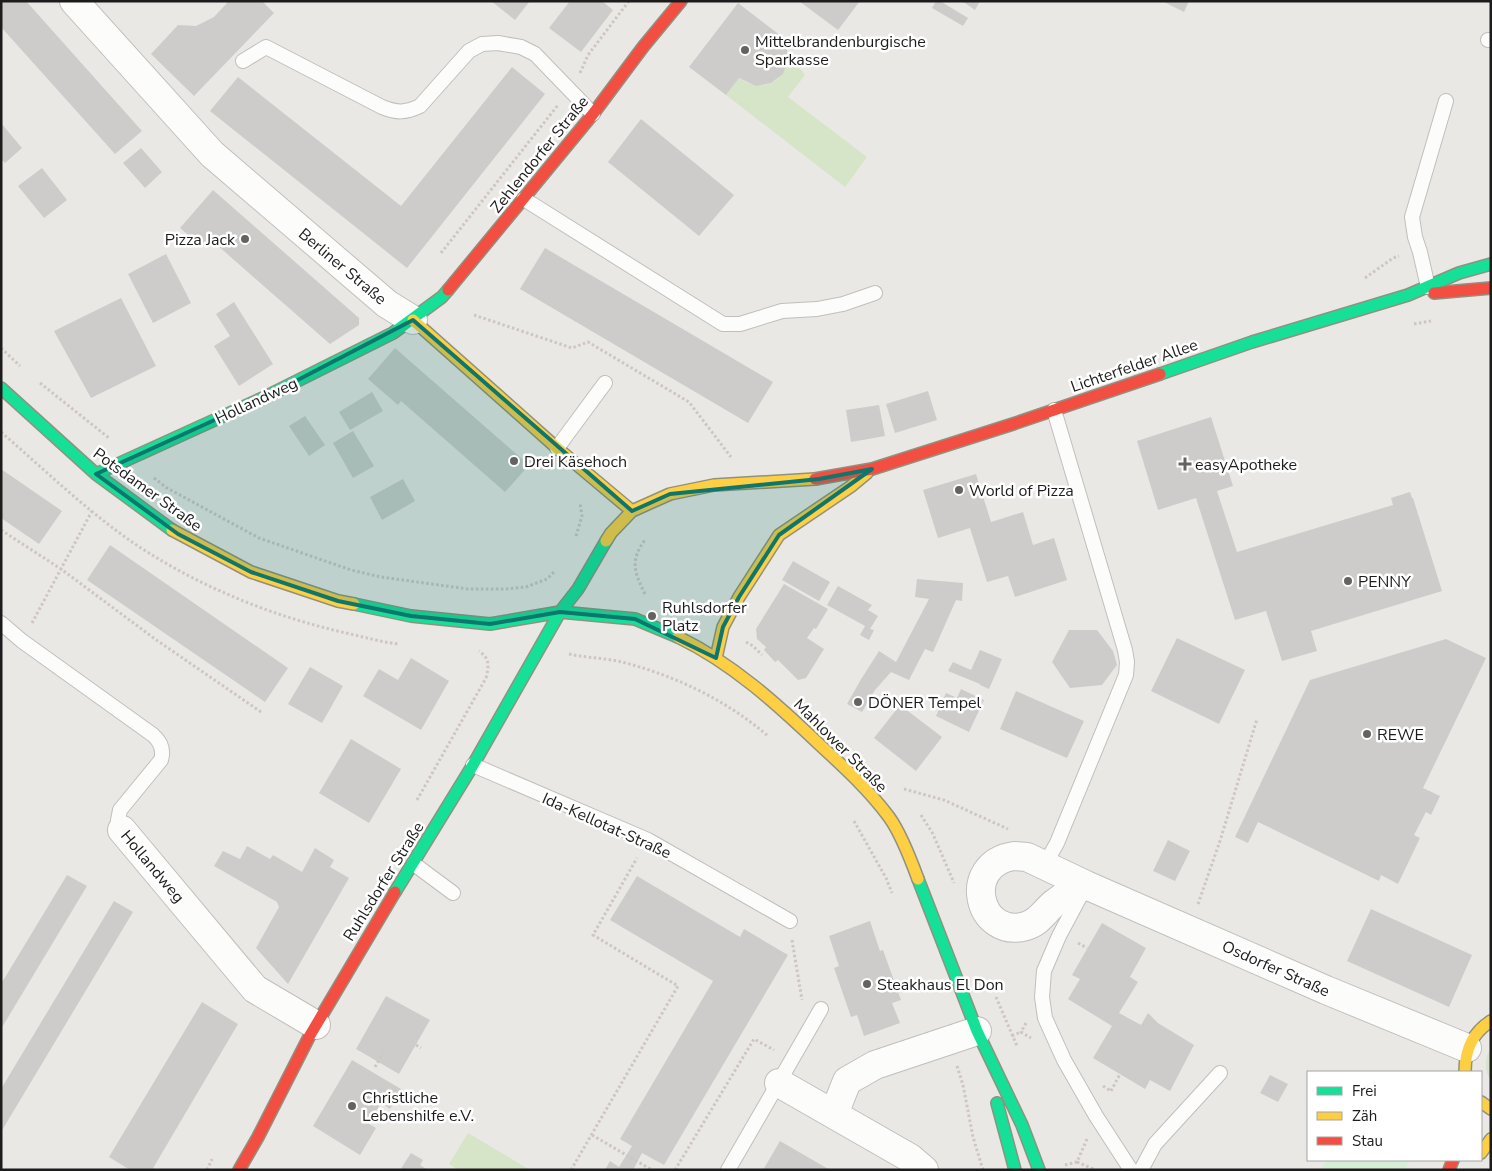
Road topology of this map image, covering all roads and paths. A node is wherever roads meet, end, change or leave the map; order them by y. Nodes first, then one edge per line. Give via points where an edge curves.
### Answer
1 (74, 1) edge
2 (628, 1) edge
3 (681, 1) edge
4 (243, 61) dead end
5 (570, 89) junction
6 (1446, 101) dead end
7 (593, 114) junction
8 (524, 198) junction
9 (436, 258) dead end
10 (1491, 264) edge
11 (1428, 287) junction
12 (1491, 288) edge
13 (875, 293) dead end
14 (1408, 295) junction
15 (474, 316) dead end
16 (413, 320) junction
17 (1, 348) edge
18 (21, 367) dead end
19 (35, 380) dead end
20 (605, 383) dead end
21 (1, 388) edge
22 (1054, 410) junction
23 (111, 440) dead end
24 (557, 448) junction
25 (735, 462) dead end
26 (872, 469) junction
27 (96, 474) junction
28 (150, 474) dead end
29 (92, 511) dead end
30 (632, 511) junction
31 (1, 530) edge
32 (649, 534) dead end
33 (576, 536) dead end
34 (572, 544) dead end
35 (560, 565) dead end
36 (61, 569) junction
37 (645, 594) dead end
38 (560, 612) junction
39 (1, 623) edge
40 (22, 641) junction
41 (478, 650) dead end
42 (577, 656) dead end
43 (716, 658) junction
44 (261, 712) dead end
45 (1257, 719) dead end
46 (770, 738) dead end
47 (472, 765) junction
48 (904, 789) dead end
49 (413, 806) dead end
50 (849, 815) dead end
51 (122, 830) joint
52 (1011, 830) dead end
53 (648, 840) junction
54 (414, 864) junction
55 (1044, 866) junction
56 (1086, 885) junction
57 (453, 893) dead end
58 (893, 894) dead end
59 (790, 921) joint
60 (1189, 930) junction
61 (821, 1009) dead end
62 (1491, 1021) edge
63 (316, 1025) junction
64 (977, 1032) junction
65 (1022, 1032) dead end
66 (808, 1033) junction
67 (1012, 1036) dead end
68 (416, 1044) dead end
69 (421, 1048) dead end
70 (383, 1053) dead end
71 (1466, 1060) edge
72 (956, 1063) dead end
73 (375, 1067) dead end
74 (785, 1072) junction
75 (1220, 1073) dead end
76 (834, 1114) junction
77 (592, 1135) junction
78 (1491, 1139) edge
79 (1482, 1152) edge
80 (1077, 1162) dead end
81 (239, 1170) edge
82 (571, 1170) edge
83 (652, 1170) edge
84 (676, 1170) edge
85 (728, 1170) edge
86 (924, 1170) edge
87 (983, 1170) edge
88 (1015, 1170) edge
89 (1039, 1170) edge
90 (1096, 1170) edge
91 (1131, 1170) edge
92 (1141, 1170) edge

1 - 16 street, Berliner Straße via 212,154 387,304
2 - 5 path via 588,55
3 - 7 street, Zehlendorfer Straße
4 - 5 lane via 266,47 382,108 396,112 420,106 469,51 482,44 498,43 521,47 535,54
5 - 7 lane
5 - 9 path
6 - 11 lane via 1412,217
7 - 8 street, Zehlendorfer Straße
8 - 13 lane via 723,324 740,324 782,311 843,304
8 - 16 street, Zehlendorfer Straße via 442,298
10 - 11 street, Lichterfelder Allee via 1459,273
11 - 14 street, Lichterfelder Allee
12 - 14 street, Lichterfelder Allee
14 - 22 street, Lichterfelder Allee via 1252,342
15 - 25 path via 572,348 588,342 688,402
16 - 24 street, Berliner Straße
16 - 27 street, Hollandweg via 265,397
17 - 18 path
19 - 23 path
20 - 24 lane
21 - 27 street, Potsdamer Straße
22 - 26 street, Lichterfelder Allee
22 - 55 lane via 1122,641 1126,675 1057,843
24 - 30 street, Berliner Straße
26 - 30 street via 819,479 714,485 670,494
26 - 43 street via 850,488 779,534 736,603 724,627
27 - 38 street, Potsdamer Straße via 178,534 251,572 338,601 411,616 490,624
28 - 35 path via 167,488 259,538 381,577 468,588 505,589 526,587 547,579
29 - 36 path
30 - 38 street via 611,533 578,589
31 - 36 path
32 - 37 path via 634,560 637,578
33 - 34 path
36 - 40 path
36 - 44 path via 154,639
38 - 43 street, Mahlower Straße via 635,619 662,629
38 - 47 street, Ruhlsdorfer Straße
39 - 40 lane, Hollandweg
40 - 51 lane, Hollandweg via 160,743 161,760 120,810 118,820
41 - 49 path via 486,656 486,678
42 - 46 path via 621,662 685,683 750,721
43 - 64 street, Mahlower Straße via 777,704 865,789 890,818 912,862
45 - 60 path
47 - 53 lane, Ida-Kellotat-Straße
47 - 54 street, Ruhlsdorfer Straße
48 - 52 path via 944,800
50 - 58 path
51 - 63 street, Hollandweg via 255,989
53 - 59 lane, Ida-Kellotat-Straße
53 - 77 path via 593,935 678,986
54 - 57 lane
54 - 63 street, Ruhlsdorfer Straße
55 - 56 street, Osdorfer Straße
55 - 56 street, Osdorfer Straße via 1014,856 991,866 984,876 980,892 990,916 1006,926 1026,926 1042,917 1055,903
56 - 60 street, Osdorfer Straße
56 - 91 lane via 1044,970 1042,997 1045,1018 1064,1060
59 - 66 path via 794,962
60 - 71 street, Osdorfer Straße via 1326,990
61 - 66 lane
62 - 71 street via 1475,1033
63 - 81 street, Ruhlsdorfer Straße
64 - 76 street via 875,1065 847,1081
64 - 88 street, Mahlower Straße
64 - 89 street, Mahlower Straße via 1022,1125
65 - 67 path
66 - 74 lane
68 - 69 path
70 - 73 path
72 - 87 path via 972,1137
74 - 76 street
74 - 84 path via 754,1039
74 - 85 lane
75 - 92 lane via 1155,1144
76 - 86 street via 910,1158
77 - 82 path
77 - 83 path
78 - 79 street
80 - 90 path

